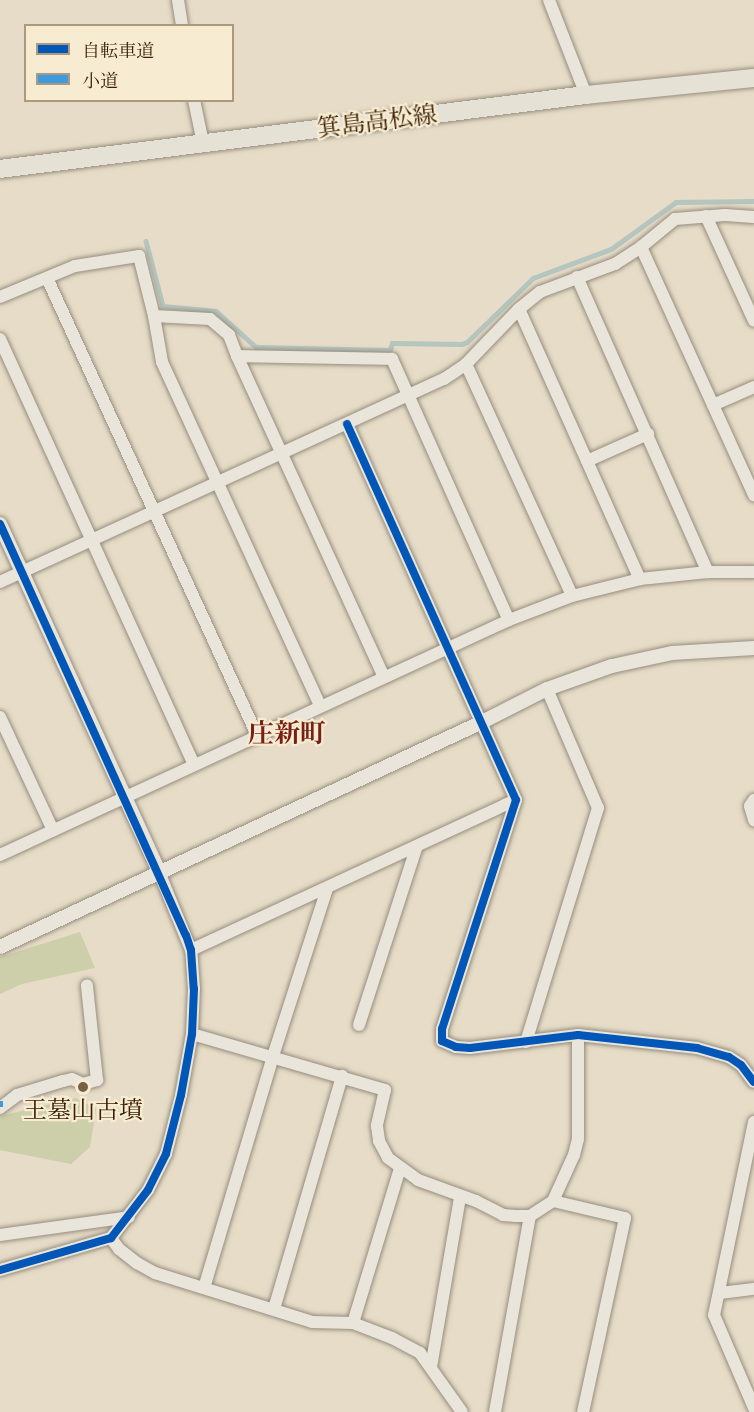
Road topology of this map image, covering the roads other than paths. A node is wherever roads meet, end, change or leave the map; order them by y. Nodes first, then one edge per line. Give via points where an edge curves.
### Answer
1 (177, 0) edge
2 (549, 0) edge
3 (182, 24) edge
4 (754, 78) edge
5 (586, 95) junction
6 (195, 102) edge
7 (203, 143) junction
8 (0, 169) edge
9 (706, 216) junction
10 (754, 217) edge
11 (641, 247) junction
12 (577, 277) junction
13 (47, 278) junction
14 (0, 297) edge
15 (519, 309) junction
16 (154, 316) junction
17 (754, 321) edge
18 (0, 339) edge
19 (237, 356) junction
20 (466, 364) junction
21 (754, 387) edge
22 (411, 396) junction
23 (713, 405) junction
24 (347, 424) junction
25 (648, 434) junction
26 (282, 454) junction
27 (587, 461) junction
28 (217, 483) junction
29 (754, 495) edge
30 (154, 512) junction
31 (0, 524) edge
32 (92, 540) junction
33 (22, 571) junction
34 (708, 572) junction
35 (754, 572) edge
36 (640, 579) junction
37 (0, 582) edge
38 (573, 596) junction
39 (509, 620) junction
40 (752, 649) edge
41 (447, 650) junction
42 (384, 677) junction
43 (547, 688) junction
44 (320, 706) junction
45 (0, 717) edge
46 (480, 723) junction
47 (257, 735) junction
48 (194, 764) junction
49 (125, 796) junction
50 (516, 800) junction
51 (754, 800) edge
52 (754, 820) edge
53 (53, 830) junction
54 (416, 848) junction
55 (0, 855) edge
56 (159, 872) junction
57 (327, 889) junction
58 (0, 947) edge
59 (191, 950) junction
60 (87, 986) dead end
61 (359, 1025) dead end
62 (192, 1034) junction
63 (578, 1035) junction
64 (526, 1042) junction
65 (273, 1056) junction
66 (342, 1076) junction
67 (754, 1082) edge
68 (0, 1108) edge
69 (754, 1122) edge
70 (400, 1168) junction
71 (460, 1197) junction
72 (553, 1201) junction
73 (530, 1216) junction
74 (129, 1217) junction
75 (0, 1235) edge
76 (111, 1238) junction
77 (0, 1270) edge
78 (204, 1288) junction
79 (754, 1289) edge
80 (720, 1293) junction
81 (274, 1309) junction
82 (353, 1323) junction
83 (431, 1367) junction
84 (754, 1408) edge
85 (462, 1412) edge
86 (495, 1412) edge
87 (583, 1412) edge

1 - 3 street
2 - 5 street
4 - 5 main road, 箕島高松線
5 - 7 main road, 箕島高松線
6 - 7 street
7 - 8 main road, 箕島高松線
9 - 10 street
9 - 11 street via 675,219
9 - 17 street
11 - 12 street via 615,264
11 - 23 street
12 - 15 street via 540,292
12 - 25 street
13 - 14 street
13 - 16 street via 75,266 139,256
13 - 30 street
15 - 20 street
15 - 27 street
16 - 19 street via 210,319 229,335
16 - 28 street via 162,362
18 - 32 street
19 - 22 street via 392,359
19 - 26 street
20 - 22 street
20 - 38 street
21 - 23 street
22 - 24 street
22 - 39 street
23 - 29 street
24 - 26 street
24 - 41 street
25 - 27 street
25 - 34 street
26 - 28 street
26 - 42 street
27 - 36 street
28 - 30 street
28 - 44 street
30 - 32 street
30 - 47 street
31 - 33 street
32 - 33 street
32 - 48 street
33 - 37 street
33 - 49 street
34 - 35 street
34 - 36 street
36 - 38 street
38 - 39 street
39 - 41 street
40 - 43 street via 672,653 612,666
41 - 42 street
41 - 46 street
42 - 44 street
43 - 46 street
43 - 64 street via 598,808
44 - 47 street
45 - 53 street
46 - 50 street
46 - 56 street
47 - 48 street
48 - 49 street
49 - 53 street
49 - 56 street
50 - 54 street
50 - 64 street via 442,1029 442,1041 470,1048
51 - 52 street via 750,806
53 - 55 street
54 - 57 street
54 - 61 street
56 - 58 street
56 - 59 street
57 - 59 street
57 - 65 street
59 - 62 street
60 - 68 street via 97,1080 83,1084 72,1079 63,1081 17,1095
62 - 65 street
62 - 74 street via 182,1095 166,1154
63 - 64 street
63 - 67 street via 717,1053 741,1065
63 - 72 street via 578,1139 568,1172
65 - 66 street
65 - 78 street
66 - 70 street via 385,1090 377,1126 379,1141 388,1158
66 - 81 street
69 - 80 street
70 - 71 street
70 - 82 street
71 - 73 street via 503,1215
71 - 83 street
72 - 73 street
72 - 87 street via 625,1218
73 - 86 street
74 - 75 street
74 - 76 street
76 - 77 street
76 - 78 street via 119,1249 155,1273
78 - 81 street
79 - 80 street
80 - 84 street via 714,1315
81 - 82 street via 312,1322
82 - 83 street via 420,1353
83 - 85 street

